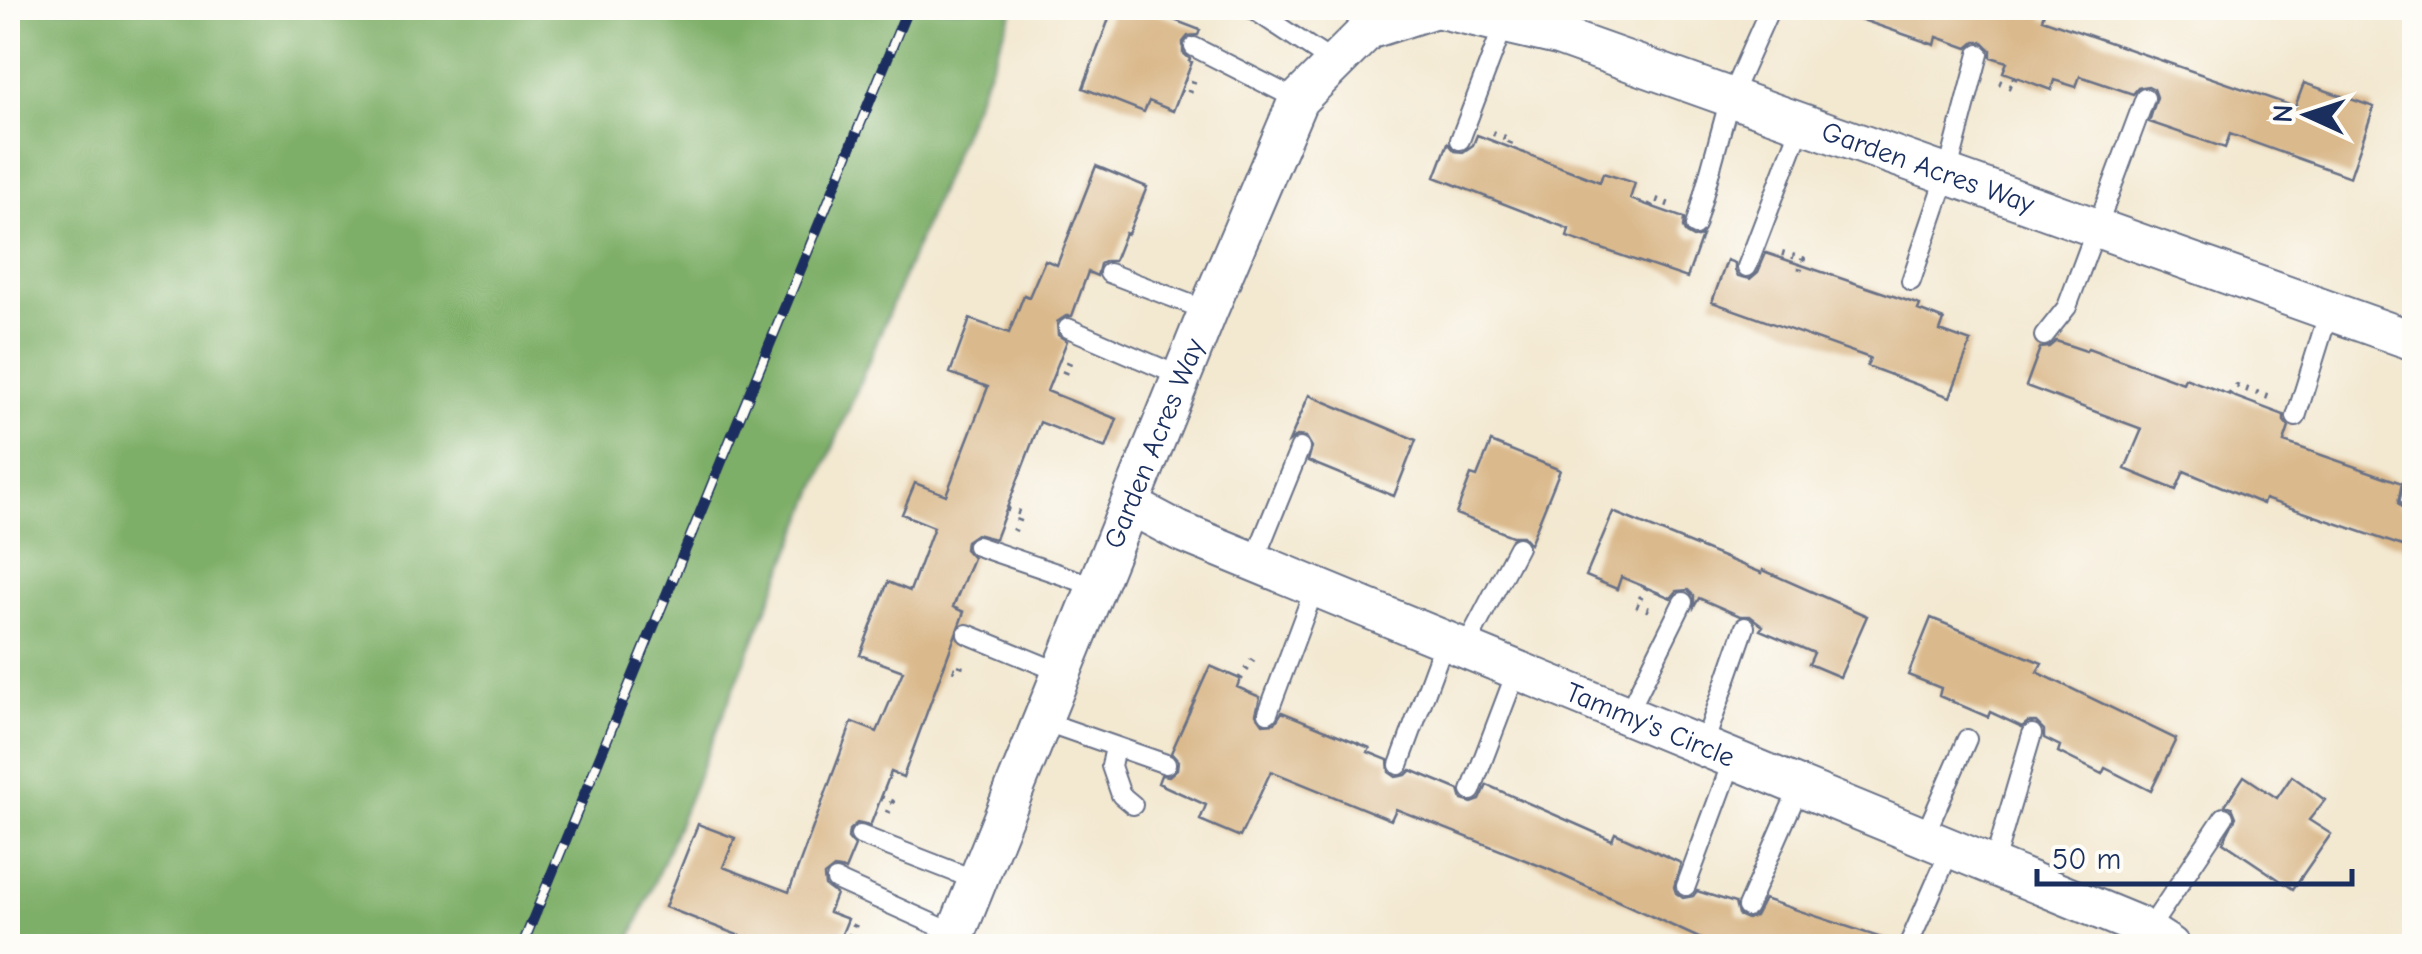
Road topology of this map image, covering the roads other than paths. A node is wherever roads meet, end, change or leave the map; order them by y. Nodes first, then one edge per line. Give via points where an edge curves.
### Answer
1 (1252, 8) edge
2 (1770, 8) edge
3 (1471, 12) edge
4 (1194, 47) dead end
5 (1980, 54) dead end
6 (1334, 63) junction
7 (1730, 98) junction
8 (2145, 98) dead end
9 (1298, 100) junction
10 (1802, 123) junction
11 (1460, 140) dead end
12 (1946, 174) junction
13 (1695, 226) dead end
14 (2096, 228) junction
15 (1747, 267) dead end
16 (1109, 274) dead end
17 (1911, 281) dead end
18 (2329, 311) junction
19 (1208, 312) junction
20 (1068, 328) dead end
21 (2044, 336) dead end
22 (2414, 341) edge
23 (1182, 377) junction
24 (2297, 412) road end
25 (1300, 448) dead end
26 (1130, 506) junction
27 (977, 546) dead end
28 (1518, 547) dead end
29 (1254, 561) junction
30 (1315, 586) junction
31 (1097, 587) junction
32 (1683, 602) dead end
33 (1745, 627) dead end
34 (967, 634) dead end
35 (1455, 644) junction
36 (1517, 670) junction
37 (1062, 673) junction
38 (1268, 713) dead end
39 (1627, 715) junction
40 (1043, 721) junction
41 (2032, 734) dead end
42 (1966, 738) dead end
43 (1116, 747) junction
44 (1718, 753) junction
45 (1166, 764) dead end
46 (1399, 765) dead end
47 (1800, 786) junction
48 (1471, 790) dead end
49 (1133, 805) dead end
50 (2224, 818) dead end
51 (860, 835) dead end
52 (1937, 843) junction
53 (1993, 866) junction
54 (836, 880) dead end
55 (978, 881) junction
56 (1686, 886) dead end
57 (1747, 907) dead end
58 (954, 940) edge
59 (2155, 941) edge
60 (1908, 946) edge

1 - 6 lane
2 - 7 lane
3 - 6 street, Garden Acres Way via 1368,30
3 - 7 street, Garden Acres Way
3 - 11 lane
4 - 9 lane
5 - 12 lane
6 - 9 street, Garden Acres Way
7 - 10 street, Garden Acres Way
7 - 13 lane
8 - 14 lane
9 - 19 street, Garden Acres Way
10 - 12 street, Garden Acres Way
10 - 15 lane
12 - 14 street, Garden Acres Way
12 - 17 lane
14 - 18 street, Garden Acres Way
14 - 21 lane via 2067,307
16 - 19 lane
18 - 22 street, Garden Acres Way
18 - 24 lane
19 - 23 street, Garden Acres Way
20 - 23 lane
23 - 26 street, Garden Acres Way
25 - 29 lane
26 - 29 street, Tammy's Circle
26 - 31 street, Garden Acres Way
27 - 31 lane
28 - 35 lane
29 - 30 street, Tammy's Circle
30 - 35 street, Tammy's Circle
30 - 38 lane
31 - 37 street, Garden Acres Way
32 - 39 lane
33 - 44 lane
34 - 37 lane
35 - 36 street, Tammy's Circle
35 - 46 lane
36 - 39 street, Tammy's Circle
36 - 48 lane
37 - 40 street, Garden Acres Way
39 - 44 street, Tammy's Circle
40 - 43 lane
40 - 55 street, Garden Acres Way
41 - 53 lane
42 - 52 lane
43 - 45 lane
43 - 49 lane via 1111,766 1121,795
44 - 47 street, Tammy's Circle
44 - 56 lane
47 - 52 street, Tammy's Circle
47 - 57 lane
50 - 59 lane
51 - 55 lane
52 - 53 street, Tammy's Circle
52 - 60 lane
53 - 59 street, Tammy's Circle via 2137,926
54 - 58 lane
55 - 58 street, Garden Acres Way

